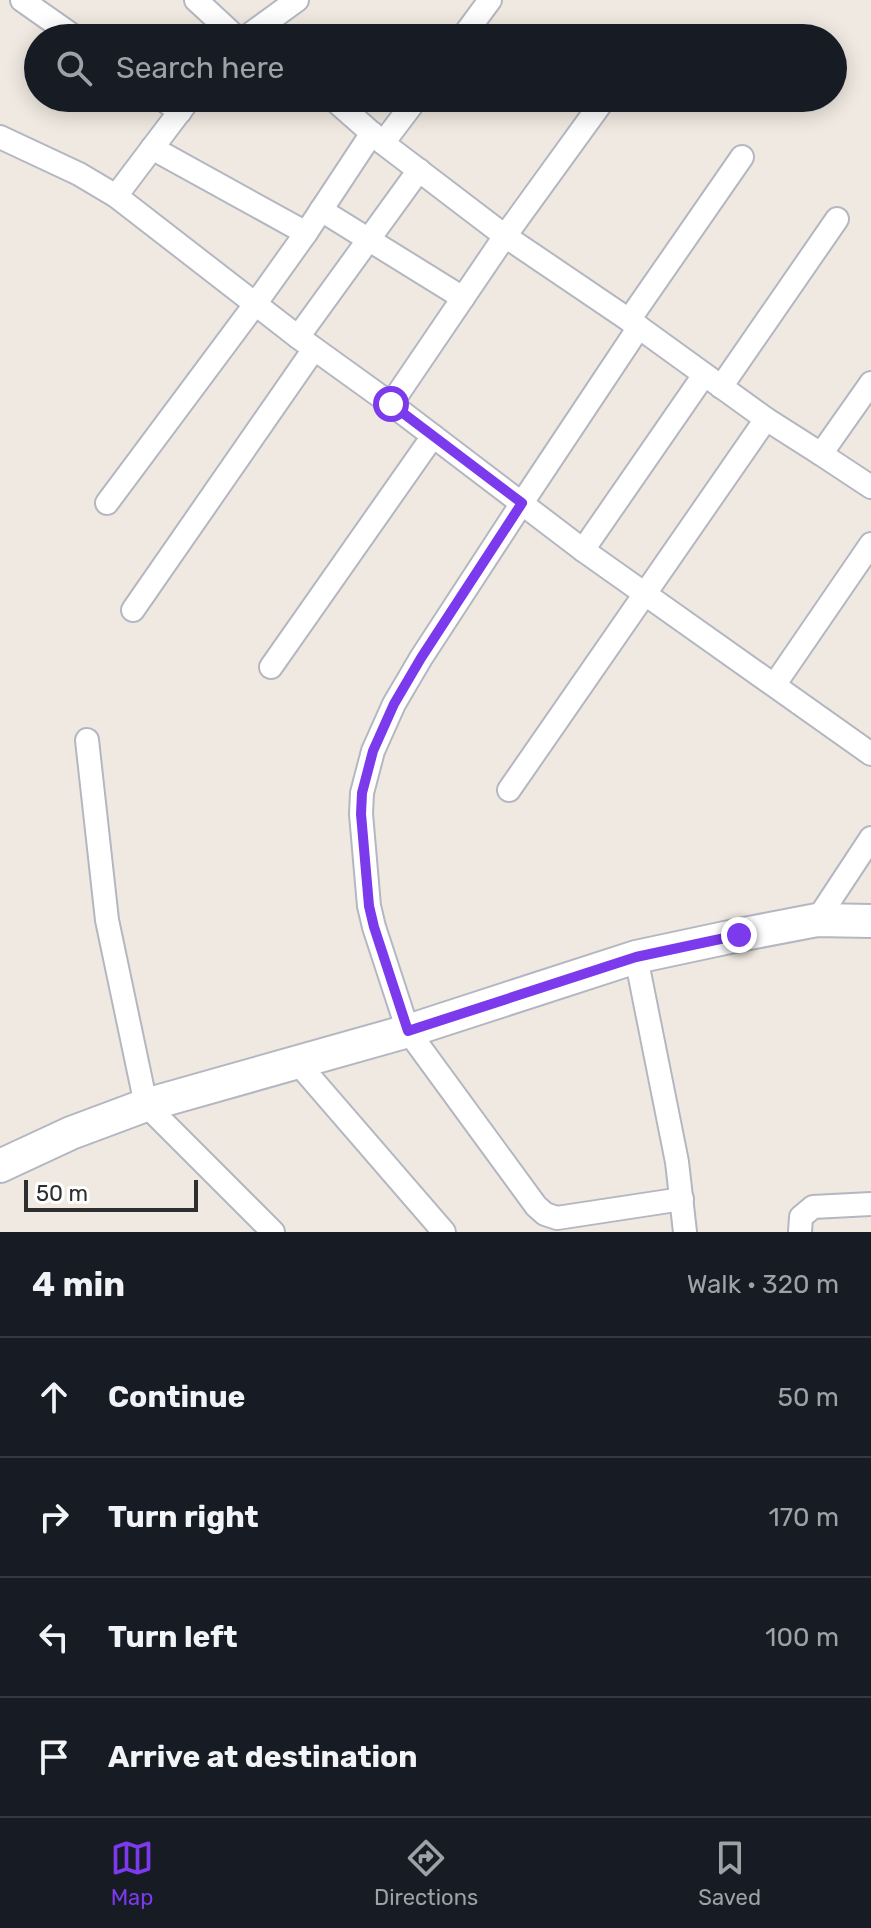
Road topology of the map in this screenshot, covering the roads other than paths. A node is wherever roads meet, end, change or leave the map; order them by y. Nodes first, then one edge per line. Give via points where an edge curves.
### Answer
1 (22, 0) edge
2 (196, 0) edge
3 (297, 0) edge
4 (490, 0) edge
5 (56, 24) edge
6 (222, 24) edge
7 (277, 24) edge
8 (472, 24) edge
9 (180, 112) edge
10 (348, 112) edge
11 (403, 112) edge
12 (595, 112) edge
13 (0, 137) edge
14 (378, 138) junction
15 (152, 148) junction
16 (742, 157) dead end
17 (419, 170) junction
18 (116, 196) junction
19 (321, 210) junction
20 (837, 219) dead end
21 (306, 233) junction
22 (505, 236) junction
23 (368, 240) junction
24 (463, 298) junction
25 (256, 303) junction
26 (634, 324) junction
27 (306, 343) junction
28 (713, 381) junction
29 (871, 383) edge
30 (391, 404) junction
31 (766, 419) junction
32 (433, 436) junction
33 (821, 454) junction
34 (871, 487) edge
35 (107, 503) dead end
36 (522, 503) junction
37 (871, 544) edge
38 (583, 550) junction
39 (645, 594) junction
40 (133, 610) dead end
41 (271, 667) dead end
42 (775, 684) junction
43 (87, 740) dead end
44 (871, 754) edge
45 (509, 790) dead end
46 (871, 838) edge
47 (817, 920) junction
48 (871, 921) edge
49 (636, 957) junction
50 (408, 1031) junction
51 (297, 1062) junction
52 (146, 1105) junction
53 (0, 1166) edge
54 (682, 1199) junction
55 (871, 1204) edge
56 (273, 1232) edge
57 (444, 1232) edge
58 (685, 1232) edge
59 (800, 1232) edge

1 - 5 street
2 - 6 street
3 - 7 street
4 - 8 street
9 - 15 street
10 - 14 street
11 - 14 street
12 - 22 street
13 - 18 street
14 - 17 street
14 - 19 street
15 - 18 street
15 - 21 street
16 - 26 street
17 - 22 street
17 - 23 street
18 - 25 street
19 - 21 street
19 - 23 street
20 - 28 street
21 - 25 street
22 - 24 street
22 - 26 street
23 - 24 street
23 - 27 street
24 - 30 street
25 - 27 street
25 - 35 street
26 - 28 street
26 - 36 street
27 - 30 street
27 - 40 street
28 - 31 street
28 - 38 street
29 - 33 street
30 - 32 street
31 - 33 street
31 - 39 street
32 - 36 street
32 - 41 street
33 - 34 street
36 - 38 street
36 - 50 street via 394,704 362,793 369,906
37 - 42 street
38 - 39 street
39 - 42 street
39 - 45 street
42 - 44 street
43 - 52 street via 107,920
46 - 47 street
47 - 48 street
47 - 49 street
49 - 50 street
49 - 54 street
50 - 51 street
50 - 54 street via 545,1214 557,1218
51 - 52 street
51 - 57 street
52 - 53 street
52 - 56 street
54 - 58 street
55 - 59 street via 813,1207 801,1217

